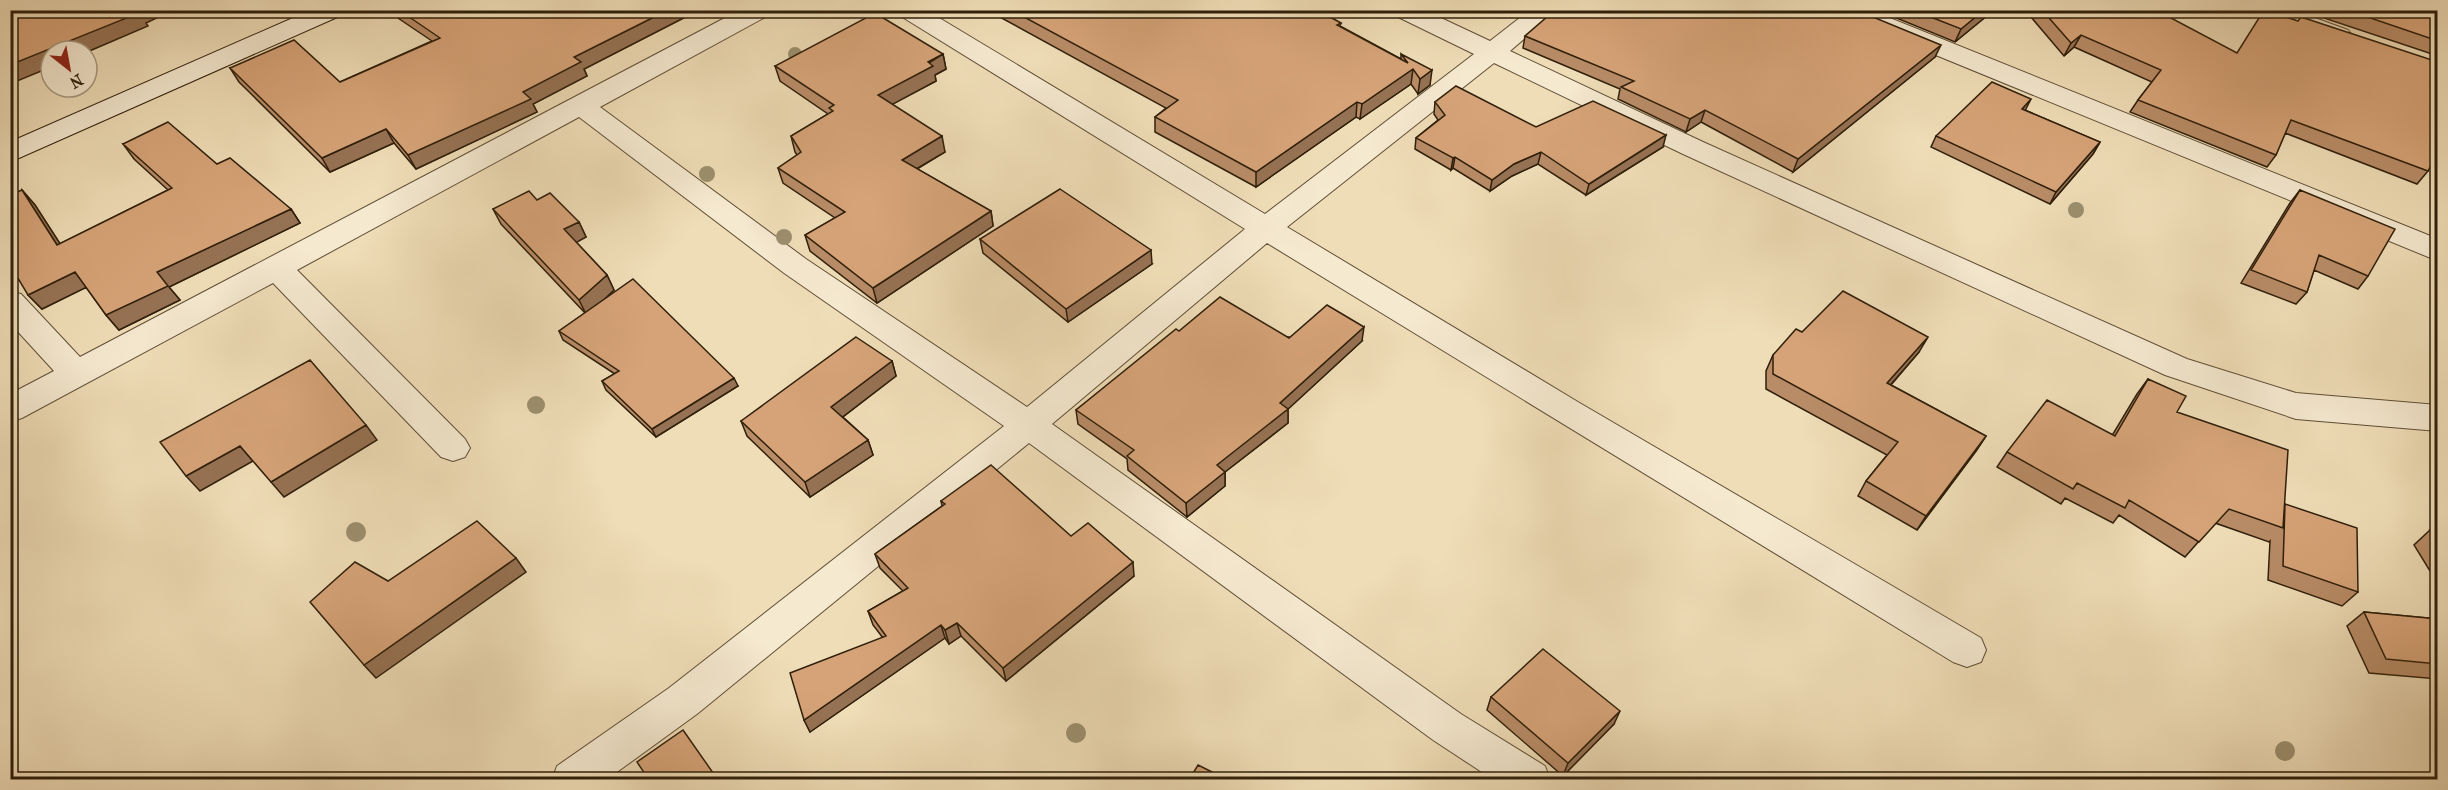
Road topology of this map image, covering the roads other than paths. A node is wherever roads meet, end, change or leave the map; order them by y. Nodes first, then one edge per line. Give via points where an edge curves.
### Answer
1 (760, 10) edge
2 (908, 10) edge
3 (1403, 10) edge
4 (1546, 10) edge
5 (1847, 10) edge
6 (2267, 10) edge
7 (327, 11) edge
8 (2365, 43) edge
9 (1492, 53) junction
10 (580, 105) junction
11 (10, 153) edge
12 (1266, 228) junction
13 (2438, 251) edge
14 (277, 268) junction
15 (10, 302) edge
16 (76, 374) junction
17 (10, 409) edge
18 (2438, 418) edge
19 (1028, 425) junction
20 (453, 448) dead end
21 (1967, 650) dead end
22 (572, 780) edge
23 (1530, 780) edge

1 - 10 street
2 - 12 street
3 - 9 street
4 - 9 street
5 - 13 street
6 - 8 street
7 - 11 street
9 - 12 street
9 - 18 street via 2176,367 2296,406
10 - 14 street
10 - 19 street via 795,266
12 - 19 street
12 - 21 street
14 - 16 street
14 - 20 street
15 - 16 street
16 - 17 street
19 - 22 street via 683,701
19 - 23 street via 1447,727

